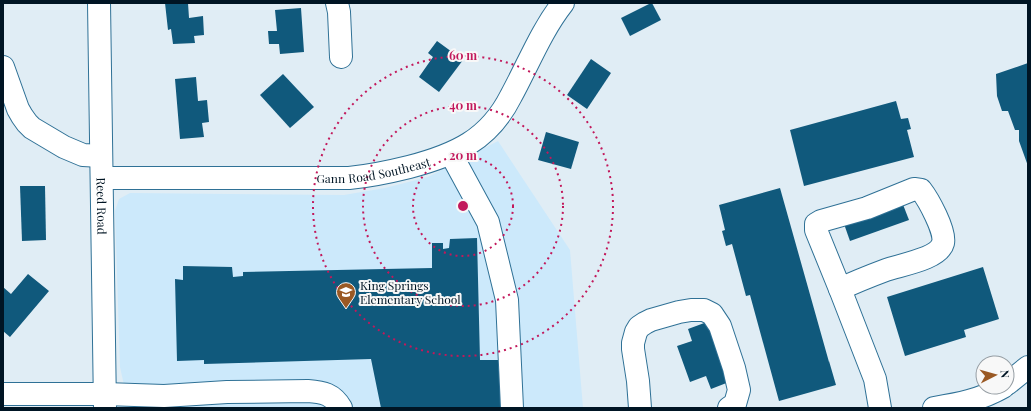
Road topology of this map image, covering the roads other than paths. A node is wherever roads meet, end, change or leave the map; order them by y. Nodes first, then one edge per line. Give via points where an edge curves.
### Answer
1 (99, 3) edge
2 (337, 3) edge
3 (563, 3) edge
4 (341, 57) dead end
5 (3, 67) edge
6 (451, 154) junction
7 (101, 156) junction
8 (102, 178) junction
9 (840, 289) junction
10 (1028, 367) edge
11 (1015, 378) edge
12 (3, 394) edge
13 (986, 395) edge
14 (164, 396) junction
15 (223, 400) edge
16 (105, 401) edge
17 (735, 407) edge
18 (182, 408) edge
19 (341, 408) edge
20 (512, 408) edge
21 (640, 408) edge
22 (880, 408) edge
23 (934, 408) edge

1 - 7 street, Reed Road
2 - 4 street
3 - 6 street, Gann Road Southeast via 544,32 498,118 472,142
5 - 7 street via 22,116 32,128 83,156
6 - 8 street, Gann Road Southeast via 383,173 350,178
6 - 20 street via 488,222 507,300
7 - 8 street, Reed Road
8 - 16 street, Reed Road
9 - 9 street via 816,230 816,224 867,208 914,189 921,190 936,215 943,235 942,247 921,260 888,269
9 - 22 street via 875,379
10 - 11 street
12 - 16 street
13 - 23 street
14 - 15 street
14 - 16 street
14 - 18 street
15 - 19 street via 320,392 329,395
17 - 21 street via 739,390 720,326 712,314 704,310 691,310 651,320 639,327 636,332 632,348

